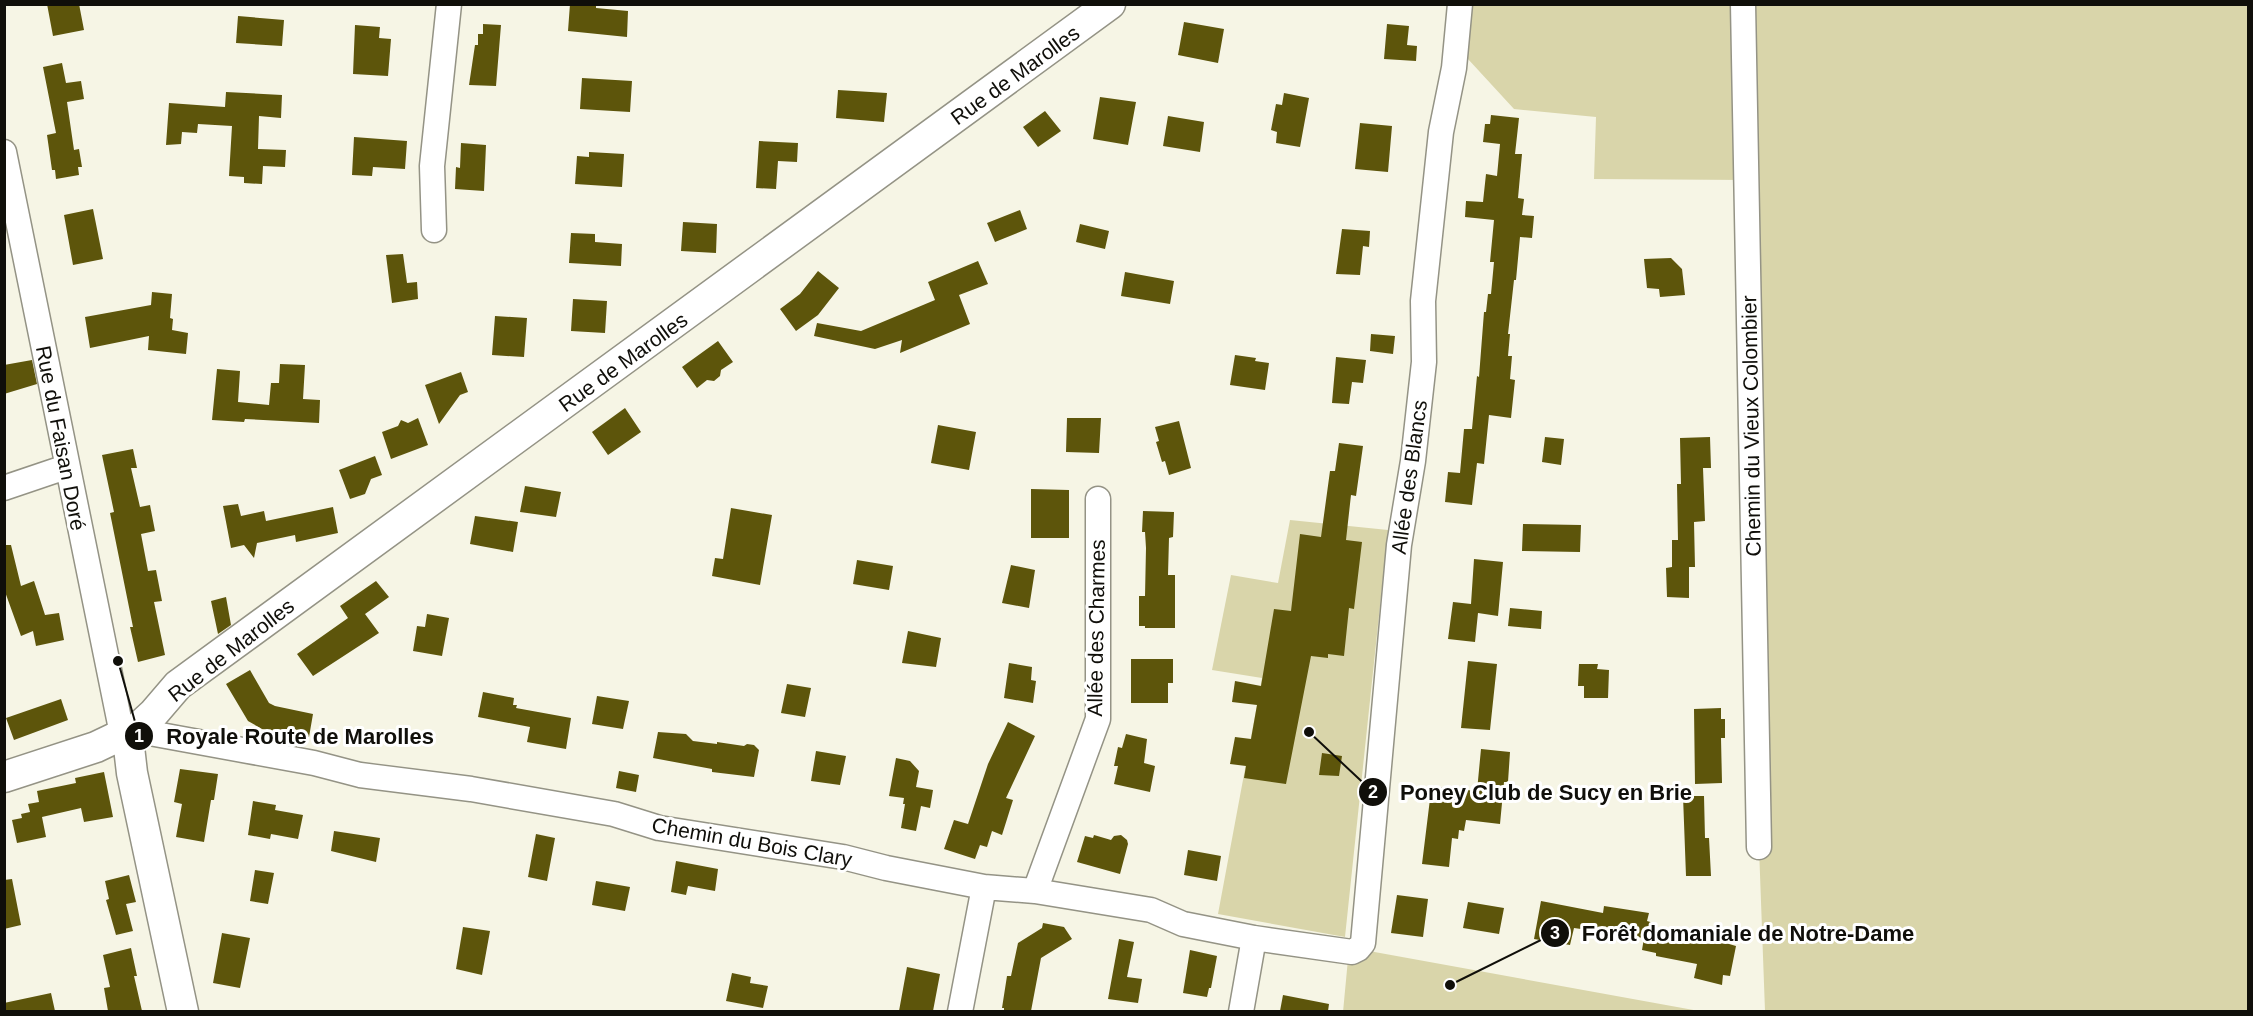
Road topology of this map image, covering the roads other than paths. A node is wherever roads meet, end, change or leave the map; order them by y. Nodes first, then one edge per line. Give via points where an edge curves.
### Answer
1 (448, 4) edge
2 (1110, 4) edge
3 (1460, 4) edge
4 (1743, 4) edge
5 (4, 152) edge
6 (9, 200) edge
7 (434, 230) dead end
8 (66, 467) junction
9 (4, 488) edge
10 (1098, 499) dead end
11 (162, 703) junction
12 (130, 733) junction
13 (180, 737) junction
14 (4, 777) edge
15 (1759, 847) dead end
16 (984, 887) junction
17 (1035, 891) junction
18 (1254, 938) junction
19 (1358, 949) joint
20 (183, 1011) edge
21 (960, 1011) edge
22 (1241, 1011) edge

1 - 7 street via 432,166
2 - 11 street, Rue de Marolles via 178,685
3 - 19 street, Allée des Blancs via 1454,68 1441,132 1423,302 1424,362 1399,545 1363,943
4 - 15 street, Chemin du Vieux Colombier
5 - 6 street, Rue du Faisan Doré
6 - 8 street, Rue du Faisan Doré
8 - 9 street
8 - 12 street, Rue du Faisan Doré
10 - 17 street, Allée des Charmes via 1098,719
11 - 12 street, Rue de Marolles
11 - 13 street
12 - 13 street, Chemin du Bois Clary
12 - 14 street, Rue de Marolles
12 - 20 street, Rue du Faisan Doré via 132,773
13 - 16 street, Chemin du Bois Clary via 360,775 471,789 614,814 659,828 843,857
16 - 17 street, Chemin du Bois Clary
16 - 21 street
17 - 18 street, Chemin du Bois Clary via 1151,910 1183,924
18 - 19 street, Chemin du Bois Clary via 1337,951
18 - 22 street

